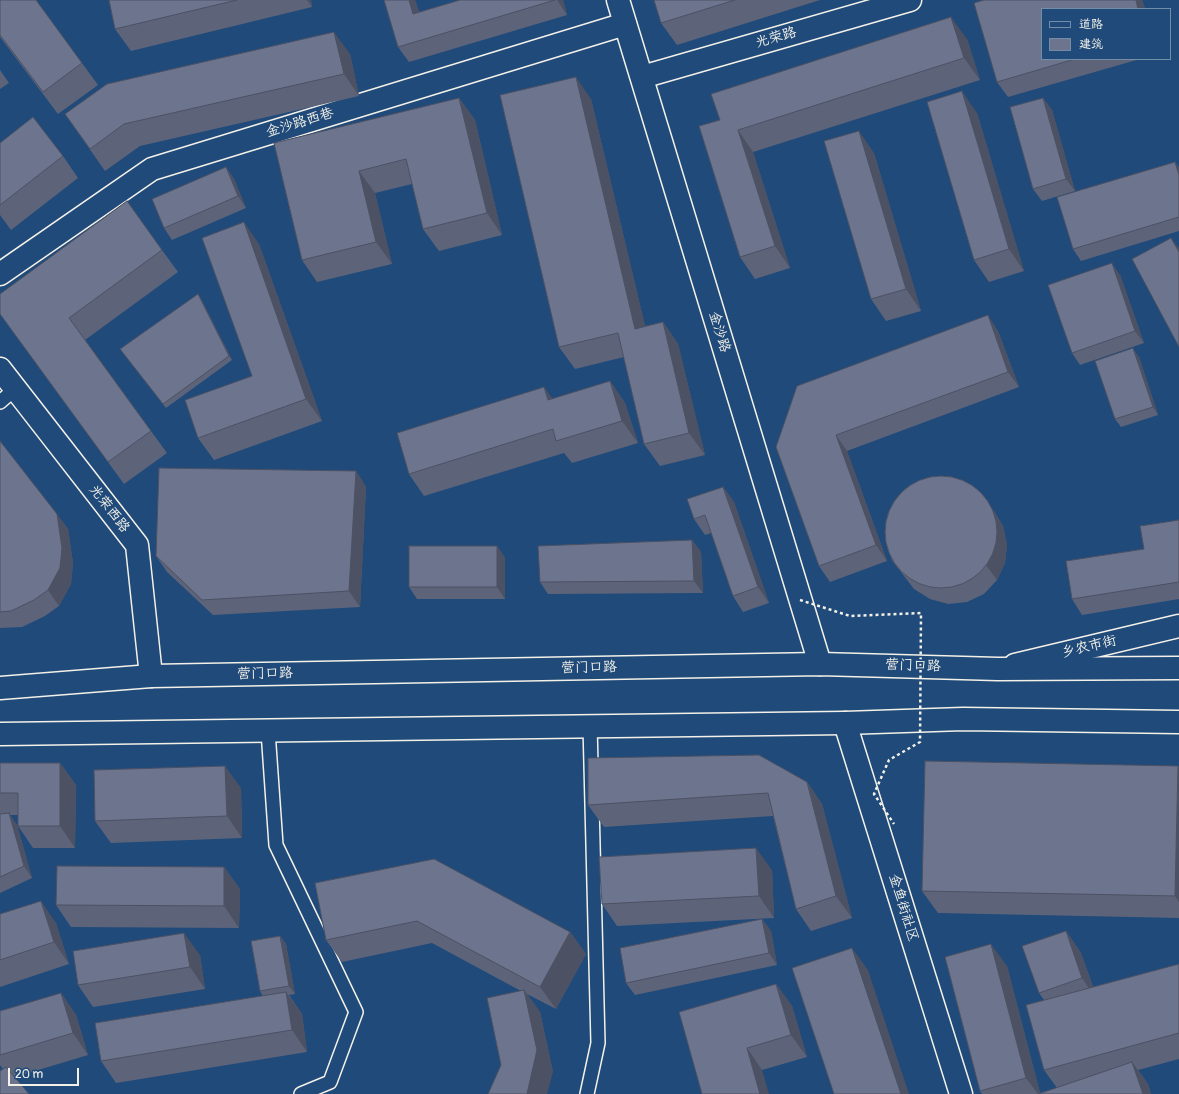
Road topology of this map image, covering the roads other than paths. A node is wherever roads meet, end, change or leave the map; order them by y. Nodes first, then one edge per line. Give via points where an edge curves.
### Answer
1 (618, 0) edge
2 (910, 0) edge
3 (625, 24) junction
4 (642, 77) junction
5 (0, 274) edge
6 (0, 369) edge
7 (8, 395) edge
8 (1179, 626) edge
9 (820, 664) junction
10 (998, 668) junction
11 (1179, 668) edge
12 (151, 676) junction
13 (0, 688) edge
14 (1179, 722) edge
15 (845, 723) junction
16 (590, 725) junction
17 (268, 731) junction
18 (0, 734) edge
19 (301, 1094) edge
20 (587, 1094) edge
21 (961, 1094) edge

1 - 3 main road, 金沙路
2 - 4 main road, 光荣路
3 - 4 main road, 金沙路
3 - 5 main road, 金沙路西巷 via 152,169
4 - 9 main road, 金沙路
6 - 7 main road, 光荣西路
7 - 12 main road, 光荣西路 via 137,545
8 - 10 main road, 乡农市街
9 - 10 main road, 营门口路
9 - 12 main road, 营门口路
10 - 11 main road, 营门口路
12 - 13 main road, 营门口路
14 - 15 main road via 964,720
15 - 16 main road
15 - 21 main road, 金鱼街社区
16 - 17 main road
16 - 20 lane via 598,1043
17 - 18 main road
17 - 19 lane via 276,845 356,1012 330,1082

